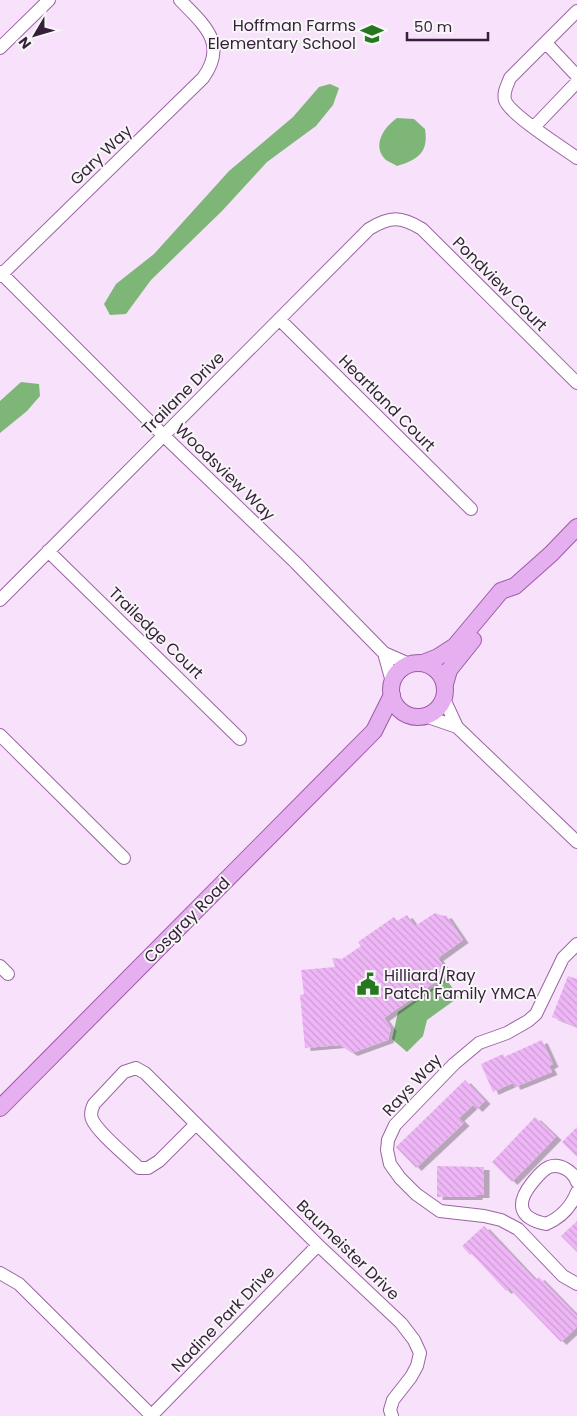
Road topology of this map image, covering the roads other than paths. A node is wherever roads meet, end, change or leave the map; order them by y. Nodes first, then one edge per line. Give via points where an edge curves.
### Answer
1 (49, 0) edge
2 (180, 0) edge
3 (577, 11) edge
4 (2, 43) edge
5 (546, 43) junction
6 (577, 76) edge
7 (577, 82) edge
8 (534, 127) junction
9 (577, 158) edge
10 (394, 218) joint
11 (1, 274) edge
12 (280, 320) junction
13 (577, 383) edge
14 (163, 435) junction
15 (471, 509) dead end
16 (577, 527) edge
17 (48, 552) junction
18 (514, 586) junction
19 (0, 600) edge
20 (384, 653) junction
21 (416, 664) junction
22 (392, 689) junction
23 (444, 692) junction
24 (418, 716) junction
25 (457, 727) junction
26 (374, 731) junction
27 (0, 735) edge
28 (240, 739) dead end
29 (577, 842) edge
30 (124, 858) dead end
31 (577, 944) edge
32 (0, 1108) edge
33 (196, 1124) junction
34 (577, 1182) edge
35 (577, 1192) edge
36 (528, 1217) junction
37 (518, 1229) junction
38 (318, 1245) junction
39 (0, 1273) edge
40 (577, 1284) edge
41 (152, 1416) edge
42 (392, 1416) edge

1 - 4 street
2 - 11 street, Gary Way via 212,38 212,66
3 - 5 street
5 - 6 street
5 - 8 street via 510,78 504,91 509,107
7 - 8 street
8 - 9 street
10 - 12 street, Trailane Drive via 369,229
10 - 13 street, Pondview Court via 409,221 422,229
11 - 14 street, Woodsview Way
12 - 14 street, Trailane Drive
12 - 15 street, Heartland Court
14 - 17 street, Trailane Drive
14 - 20 street, Woodsview Way
16 - 18 main road
17 - 19 street, Trailane Drive
17 - 28 street, Trailedge Court
18 - 21 main road via 501,591 455,646 438,657
18 - 23 main road via 508,599 449,670
20 - 21 street, Woodsview Way
20 - 22 street, Woodsview Way
21 - 22 main road via 398,671
21 - 23 main road via 435,668 440,673
22 - 24 main road via 399,708
22 - 26 main road, Cosgray Road
23 - 24 main road via 439,707
23 - 25 street
24 - 25 street
24 - 26 main road, Cosgray Road
25 - 29 street
26 - 32 main road, Cosgray Road
27 - 30 street
31 - 37 street, Rays Way via 563,958 536,1014 507,1033 479,1044 454,1064 395,1125 388,1140 390,1164 400,1178 440,1211 502,1220
33 - 33 street, Baumeister Drive via 146,1073 136,1068 124,1072 91,1110 91,1118 98,1128 139,1168 148,1168 159,1161
33 - 38 street, Baumeister Drive
34 - 36 street via 565,1168 549,1167 540,1173 522,1198 523,1210
35 - 36 street via 564,1211 552,1221 546,1224
36 - 37 street
37 - 40 street, Rays Way via 563,1276
38 - 41 street, Nadine Park Drive
38 - 42 street, Baumeister Drive via 401,1323 420,1353 411,1377 393,1400
39 - 41 street via 19,1284

